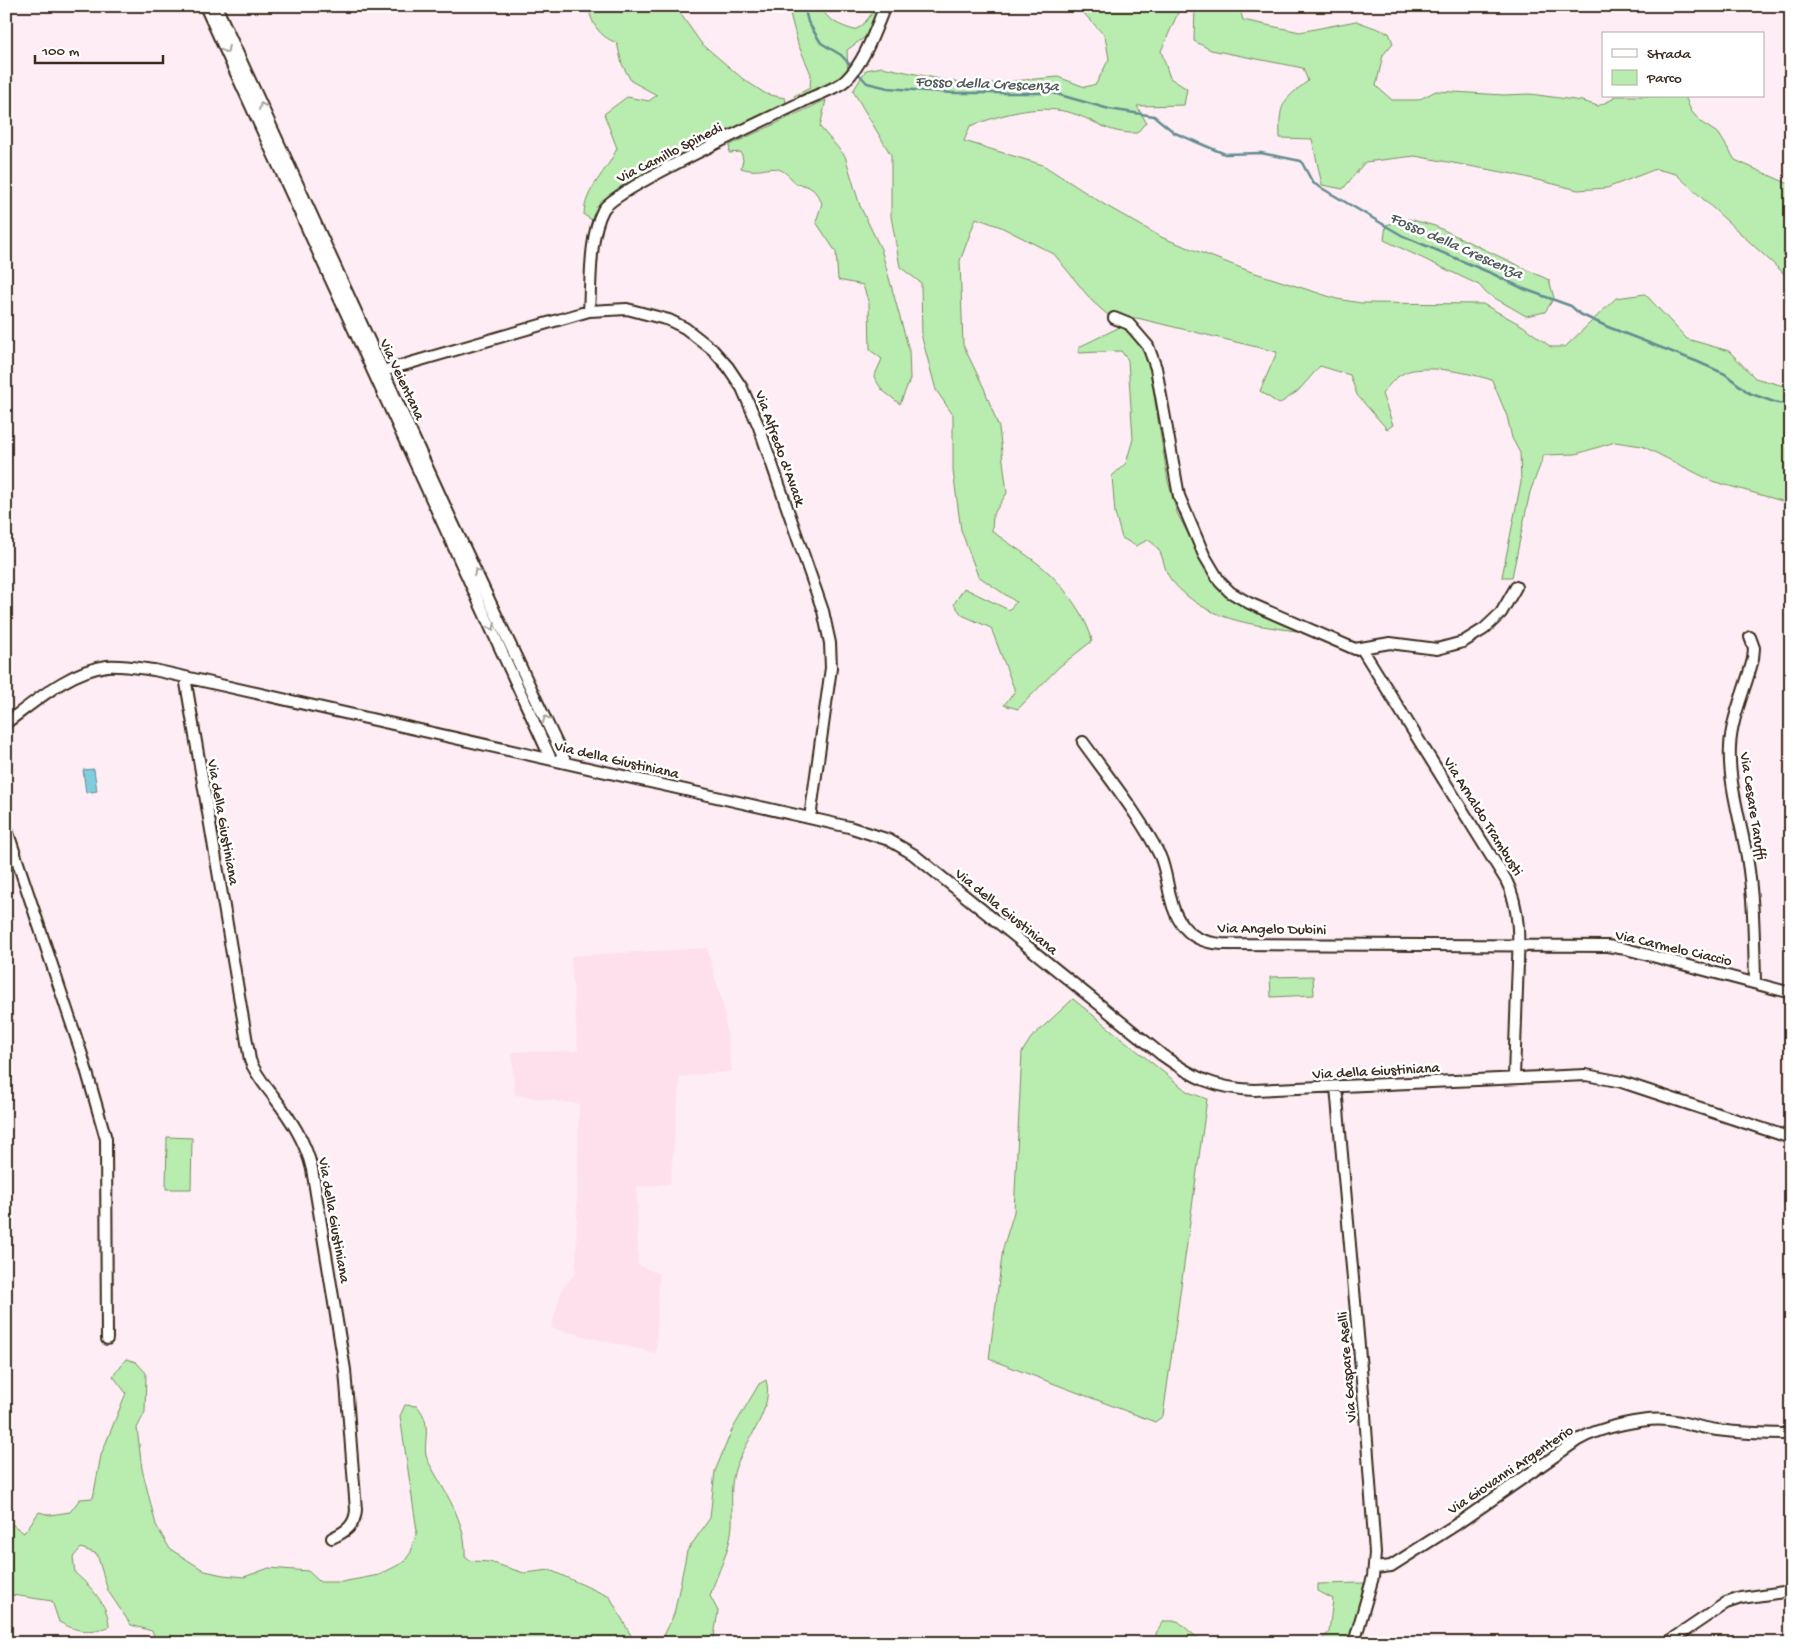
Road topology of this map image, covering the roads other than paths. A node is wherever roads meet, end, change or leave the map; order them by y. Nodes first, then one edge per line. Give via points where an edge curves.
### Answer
1 (205, 6) edge
2 (216, 6) edge
3 (885, 6) edge
4 (589, 311) junction
5 (1114, 318) dead end
6 (380, 372) junction
7 (1516, 587) dead end
8 (1750, 637) dead end
9 (1362, 649) junction
10 (185, 677) junction
11 (6, 723) edge
12 (1083, 742) dead end
13 (551, 759) junction
14 (566, 763) junction
15 (810, 818) junction
16 (6, 827) edge
17 (1518, 945) junction
18 (1755, 982) junction
19 (1791, 993) edge
20 (1514, 1077) junction
21 (1336, 1087) junction
22 (1791, 1138) edge
23 (107, 1339) dead end
24 (1791, 1434) edge
25 (332, 1538) dead end
26 (1374, 1568) junction
27 (1791, 1592) edge
28 (1354, 1643) edge
29 (1667, 1643) edge

1 -> 6 street, Via Veientana
6 -> 2 street, Via Veientana
3 - 4 street, Via Camillo Spinedi via 864,54 846,81 611,200 603,210 593,248
4 - 6 street, Via Alfredo d'Avack
4 - 15 street, Via Alfredo d'Avack via 640,311 685,328 712,349 728,367 754,414 823,611 830,643 829,685
5 - 9 street via 1129,324 1140,334 1154,359 1179,496 1204,555 1220,582 1249,603
6 -> 13 street, Via Veientana
14 -> 6 street, Via Veientana
7 - 9 street via 1493,621 1473,637 1454,646 1429,649 1390,644
8 - 18 street, Via Cesare Taruffi via 1753,659 1730,747 1754,910
9 - 17 street, Via Arnaldo Trambusti via 1506,880 1515,901
10 - 11 street, Via della Giustiniana via 134,667 96,668 62,684
10 - 13 street, Via della Giustiniana
10 - 25 street, Via della Giustiniana via 250,1060 298,1130 312,1170 346,1370 356,1510 352,1525
12 - 17 street, Via Angelo Dubini via 1159,854 1177,917 1186,930 1199,939 1222,944
13 - 14 street, Via della Giustiniana
14 - 15 street, Via della Giustiniana
15 - 21 street, Via della Giustiniana via 870,832 905,848 1162,1055 1198,1079 1237,1089
16 - 23 street via 82,1055 106,1139
17 - 18 street, Via Carmelo Ciaccio via 1616,947
17 - 20 street, Via Arnaldo Trambusti
18 - 19 street, Via Carmelo Ciaccio
20 - 21 street, Via della Giustiniana
20 - 22 street, Via della Giustiniana via 1572,1075 1608,1079
21 - 26 street, Via Gaspare Aselli via 1366,1414
24 - 26 street, Via Giovanni Argenterio via 1715,1430 1664,1420 1595,1432 1578,1440 1399,1561 1384,1568
26 - 28 street, Via Gaspare Aselli
27 - 29 street via 1726,1602

